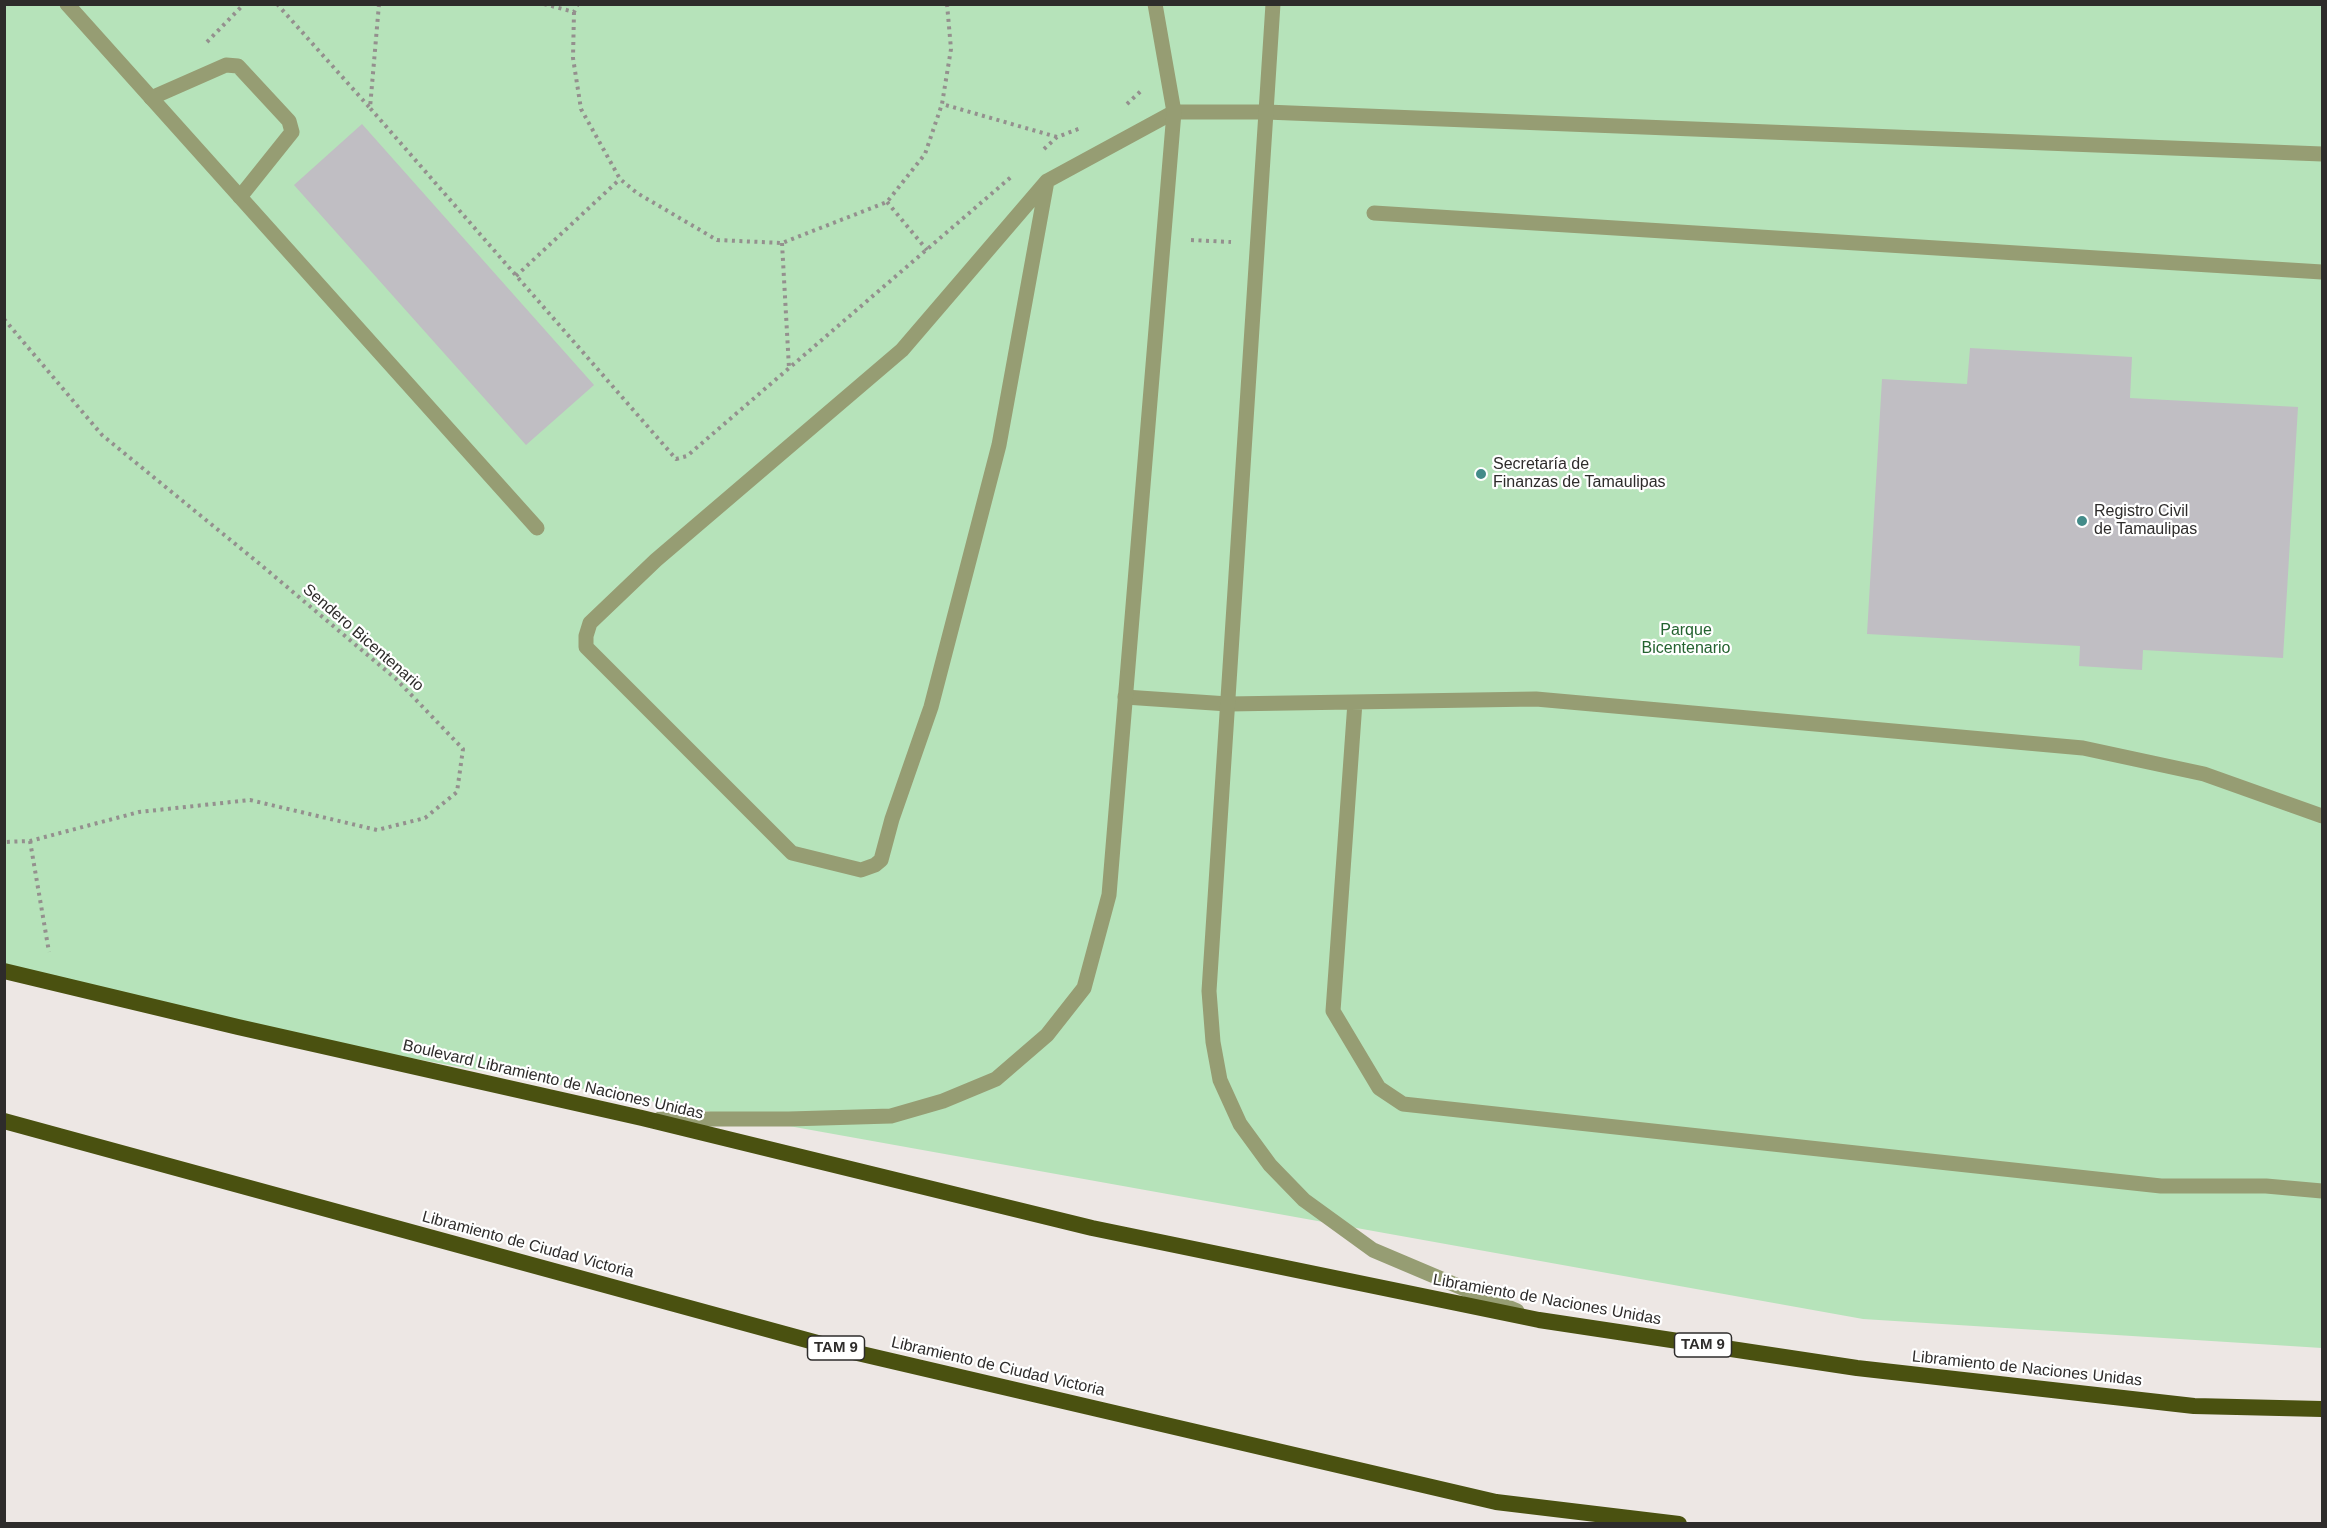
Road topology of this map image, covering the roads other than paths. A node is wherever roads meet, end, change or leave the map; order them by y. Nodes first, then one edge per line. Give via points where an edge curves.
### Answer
1 (67, 4) edge
2 (1155, 4) edge
3 (1273, 4) edge
4 (151, 98) junction
5 (1174, 112) junction
6 (1266, 112) junction
7 (2322, 154) edge
8 (1047, 182) junction
9 (240, 197) junction
10 (1374, 213) dead end
11 (2322, 272) edge
12 (537, 528) dead end
13 (1125, 697) junction
14 (1355, 702) junction
15 (1228, 704) junction
16 (2322, 816) edge
17 (4, 971) edge
18 (642, 1118) junction
19 (4, 1120) edge
20 (2322, 1191) edge
21 (1092, 1228) joint
22 (1539, 1320) junction
23 (2322, 1408) edge
24 (1679, 1524) edge

1 - 4 street
2 - 5 street
3 - 6 street
4 - 9 street
4 - 9 street via 232,65 238,66 289,121 292,132
5 - 6 street
5 - 8 street
5 - 13 street
6 - 7 street
6 - 15 street
8 - 8 street via 902,350 656,560 590,623 586,646 792,853 861,870 881,860 931,707 999,445
9 - 12 street
10 - 11 street
13 - 15 street
13 - 18 street via 1109,895 1084,988 1047,1035 996,1079 943,1101 891,1116
14 - 15 street
14 - 16 street via 1536,699 2084,748 2204,774
14 - 20 street via 1333,1011 1379,1088 1404,1104 2161,1186 2266,1186
15 - 22 street via 1209,991 1220,1080 1240,1124 1270,1165 1304,1200 1373,1250
17 - 18 highway, Boulevard Libramiento de Naciones Unidas / TAM 9 via 238,1028
18 - 21 highway, Boulevard Libramiento de Naciones Unidas / TAM 9
19 - 24 highway, Libramiento de Ciudad Victoria / TAM 9 via 836,1348 1496,1502
21 - 22 highway, Libramiento de Naciones Unidas / TAM 9
22 - 23 highway, Libramiento de Naciones Unidas / TAM 9 via 1881,1371 2194,1406

